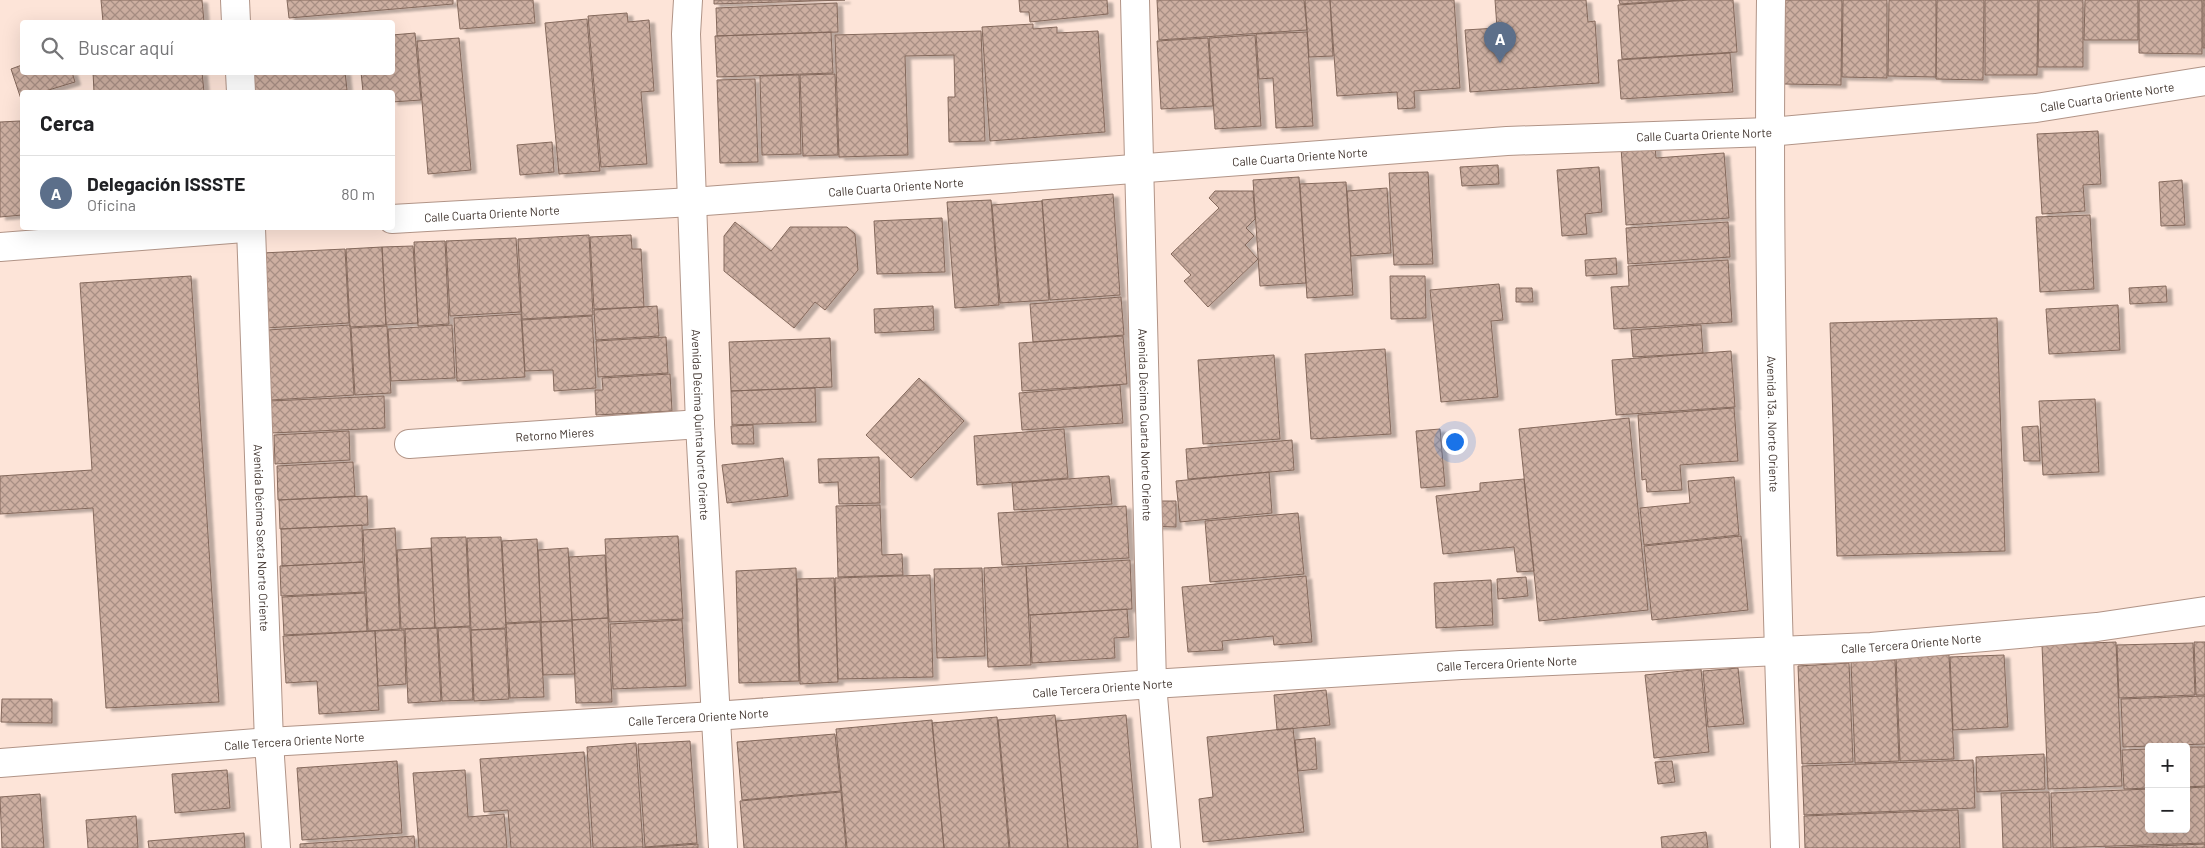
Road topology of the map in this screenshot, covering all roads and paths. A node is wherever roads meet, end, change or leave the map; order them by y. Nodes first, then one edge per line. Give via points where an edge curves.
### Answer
1 (235, 0) edge
2 (688, 0) edge
3 (1135, 0) edge
4 (1771, 0) edge
5 (236, 20) edge
6 (240, 75) edge
7 (2205, 81) edge
8 (241, 90) edge
9 (1769, 132) junction
10 (1138, 170) junction
11 (692, 202) junction
12 (395, 219) edge
13 (218, 230) edge
14 (251, 230) edge
15 (0, 247) edge
16 (700, 424) junction
17 (410, 444) dead end
18 (2205, 611) edge
19 (1779, 651) junction
20 (1152, 684) junction
21 (715, 716) junction
22 (269, 742) junction
23 (0, 763) edge
24 (276, 848) edge
25 (723, 848) edge
26 (1166, 848) edge
27 (1785, 848) edge

1 - 5 street
2 - 11 street, Avenida Décima Quinta Norte Oriente via 686,34
3 - 10 street, Avenida Décima Cuarta Norte Oriente
4 - 9 street, Avenida 13a. Norte Oriente
6 - 8 street
7 - 9 street, Calle Cuarta Oriente Norte via 2036,108
9 - 10 street, Calle Cuarta Oriente Norte via 1507,141
9 - 19 street, Avenida 13a. Norte Oriente
10 - 11 street, Calle Cuarta Oriente Norte
10 - 20 street, Avenida Décima Cuarta Norte Oriente
11 - 12 street, Calle Cuarta Oriente Norte
11 - 16 street, Avenida Décima Quinta Norte Oriente
13 - 15 street
14 - 22 street, Avenida Décima Sexta Norte Oriente
16 - 17 street, Retorno Mieres
16 - 21 street, Avenida Décima Quinta Norte Oriente
18 - 19 street, Calle Tercera Oriente Norte via 2097,627
19 - 20 street, Calle Tercera Oriente Norte via 1461,665
19 - 27 street, Avenida 13a. Norte Oriente
20 - 21 street, Calle Tercera Oriente Norte
20 - 26 street, Avenida Décima Cuarta Norte Oriente
21 - 22 street, Calle Tercera Oriente Norte
21 - 25 street, Avenida Décima Quinta Norte Oriente
22 - 23 street, Calle Tercera Oriente Norte
22 - 24 street, Avenida Décima Sexta Norte Oriente

